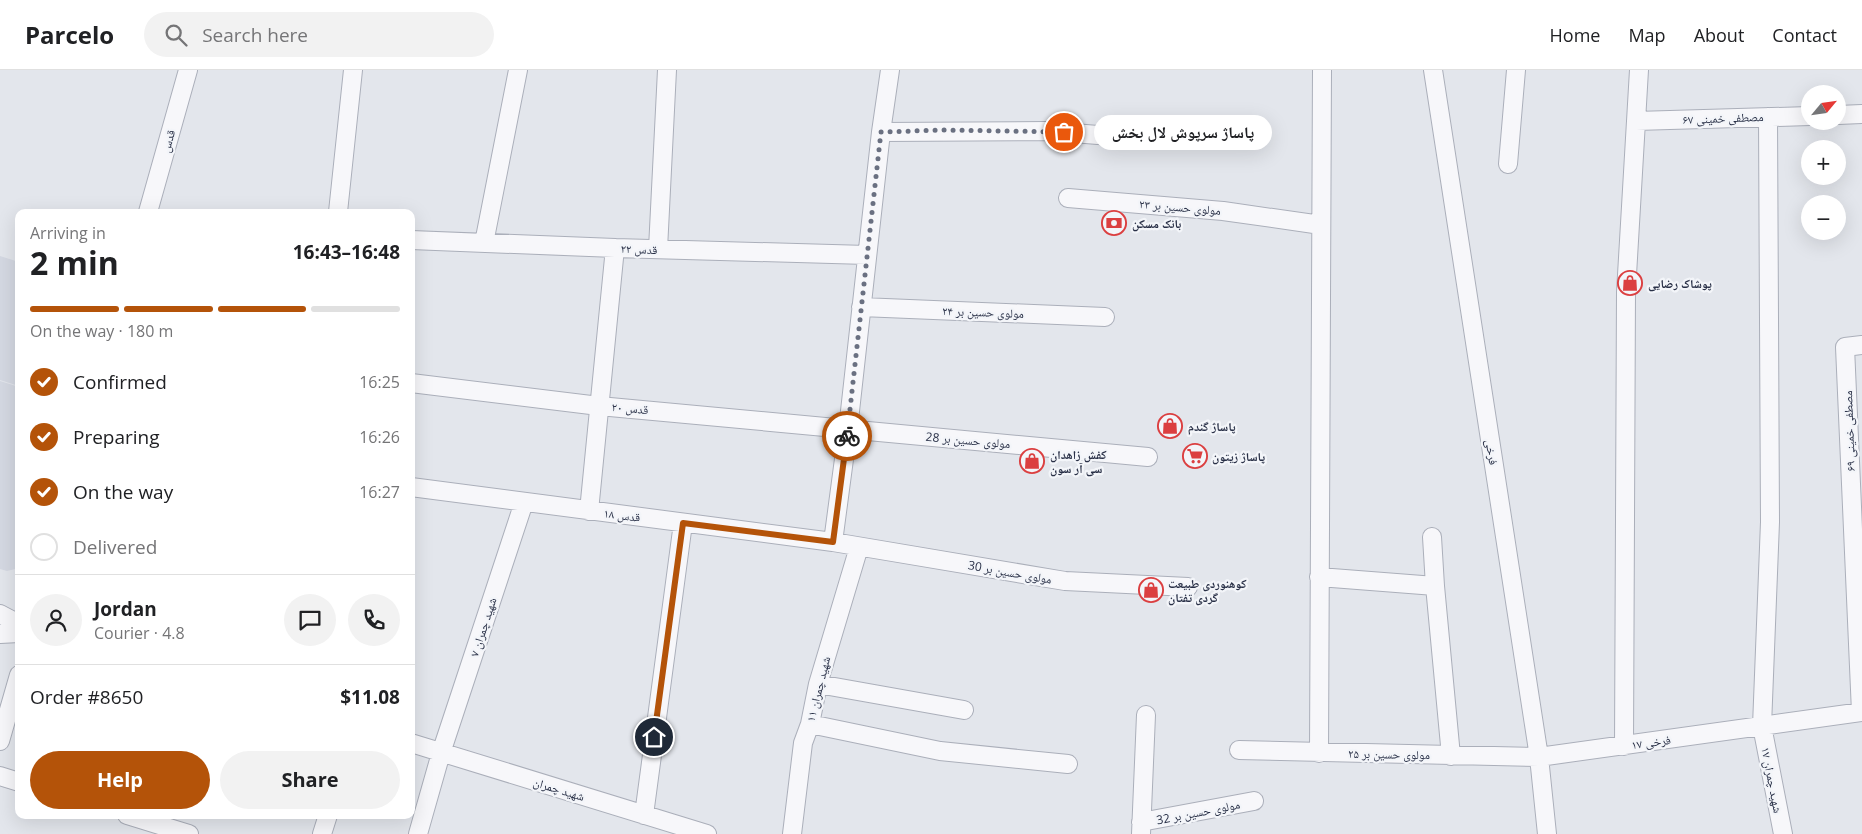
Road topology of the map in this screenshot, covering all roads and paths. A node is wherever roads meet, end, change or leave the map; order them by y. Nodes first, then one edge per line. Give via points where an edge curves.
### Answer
1 (188, 70) edge
2 (353, 70) edge
3 (518, 70) edge
4 (667, 70) edge
5 (890, 70) edge
6 (1322, 70) edge
7 (1433, 70) edge
8 (1516, 70) edge
9 (1639, 70) edge
10 (1862, 114) edge
11 (1846, 115) edge
12 (1801, 116) edge
13 (1768, 117) junction
14 (1636, 121) junction
15 (881, 132) junction
16 (1148, 139) dead end
17 (1508, 164) dead end
18 (1068, 198) dead end
19 (149, 209) edge
20 (338, 209) edge
21 (1321, 225) junction
22 (415, 240) edge
23 (484, 242) junction
24 (615, 248) junction
25 (658, 249) junction
26 (867, 255) junction
27 (862, 307) junction
28 (1105, 317) dead end
29 (1862, 345) edge
30 (415, 383) edge
31 (599, 406) junction
32 (848, 429) junction
33 (1148, 457) dead end
34 (415, 488) edge
35 (524, 502) junction
36 (589, 511) junction
37 (683, 523) junction
38 (1432, 537) dead end
39 (833, 542) junction
40 (859, 547) junction
41 (1319, 578) junction
42 (1435, 586) junction
43 (1188, 587) dead end
44 (0, 614) edge
45 (15, 622) edge
46 (15, 633) edge
47 (0, 634) edge
48 (818, 684) junction
49 (15, 689) edge
50 (964, 710) dead end
51 (1861, 712) edge
52 (1146, 715) dead end
53 (810, 724) junction
54 (1762, 726) junction
55 (0, 741) edge
56 (415, 744) edge
57 (1624, 746) junction
58 (1238, 750) dead end
59 (441, 752) junction
60 (1319, 753) junction
61 (1451, 756) junction
62 (1539, 757) junction
63 (1068, 764) dead end
64 (0, 776) edge
65 (15, 781) edge
66 (1254, 801) dead end
67 (644, 815) junction
68 (140, 819) edge
69 (327, 819) edge
70 (1141, 828) edge
71 (189, 834) edge
72 (322, 834) edge
73 (418, 834) edge
74 (706, 834) edge
75 (792, 834) edge
76 (1547, 834) edge
77 (1783, 834) edge

1 - 19 street, قدس
2 - 20 street
3 - 23 street
4 - 25 street
5 - 15 street
6 - 21 street
7 - 62 street, فرخی
8 - 17 street
9 - 14 street
10 - 11 street
12 - 13 street, مصطفی خمینی ۶۷
13 - 14 street, مصطفی خمینی ۶۷
13 - 54 street, شهید چمران ۱۷ via 1770,522
14 - 57 street via 1626,292
15 - 16 street via 1048,131
15 - 26 street
18 - 21 street, مولوی حسین بر ۲۳ via 1223,211
21 - 41 street
22 - 23 street, قدس ۲۲
23 - 24 street, قدس ۲۲
24 - 25 street, قدس ۲۲
24 - 31 street
25 - 26 street, قدس ۲۲
26 - 27 street
27 - 28 street, مولوی حسین بر ۲۴
27 - 32 street
29 - 51 street, مصطفی خمینی ۶۹ via 1845,346
30 - 31 street, قدس ۲۰
31 - 32 street, قدس ۲۰
31 - 36 street
32 - 33 street, مولوی حسین بر 28
32 - 39 street
34 - 35 street, قدس ۱۸
35 - 36 street, قدس ۱۸
35 - 59 street, شهید چمران ۷
36 - 37 street, قدس ۱۸
37 - 39 street, قدس ۱۸
37 - 67 street
38 - 42 street
39 - 40 street, مولوی حسین بر 30
40 - 43 street, مولوی حسین بر 30 via 1065,581
40 - 48 street, شهید چمران ۱۱
41 - 42 street
41 - 60 street
42 - 61 street
44 - 45 street
46 - 47 street
48 - 50 street
48 - 53 street, شهید چمران ۱۱
49 - 55 street
51 - 54 street, فرخی ۱۷
52 - 70 street
53 - 63 street via 940,751
53 - 75 street, شهید چمران ۱۱ via 803,743
54 - 57 street, فرخی ۱۷
54 - 77 street, شهید چمران ۱۷
56 - 59 street, شهید چمران
57 - 62 street, فرخی ۱۷
58 - 60 street, مولوی حسین بر ۲۵
59 - 67 street, شهید چمران
59 - 73 street, شهید چمران ۷
60 - 61 street, مولوی حسین بر ۲۵
61 - 62 street, مولوی حسین بر ۲۵
62 - 76 street, فرخی
64 - 65 street
66 - 70 street, مولوی حسین بر 32
67 - 74 street, شهید چمران
68 - 71 street
69 - 72 street

